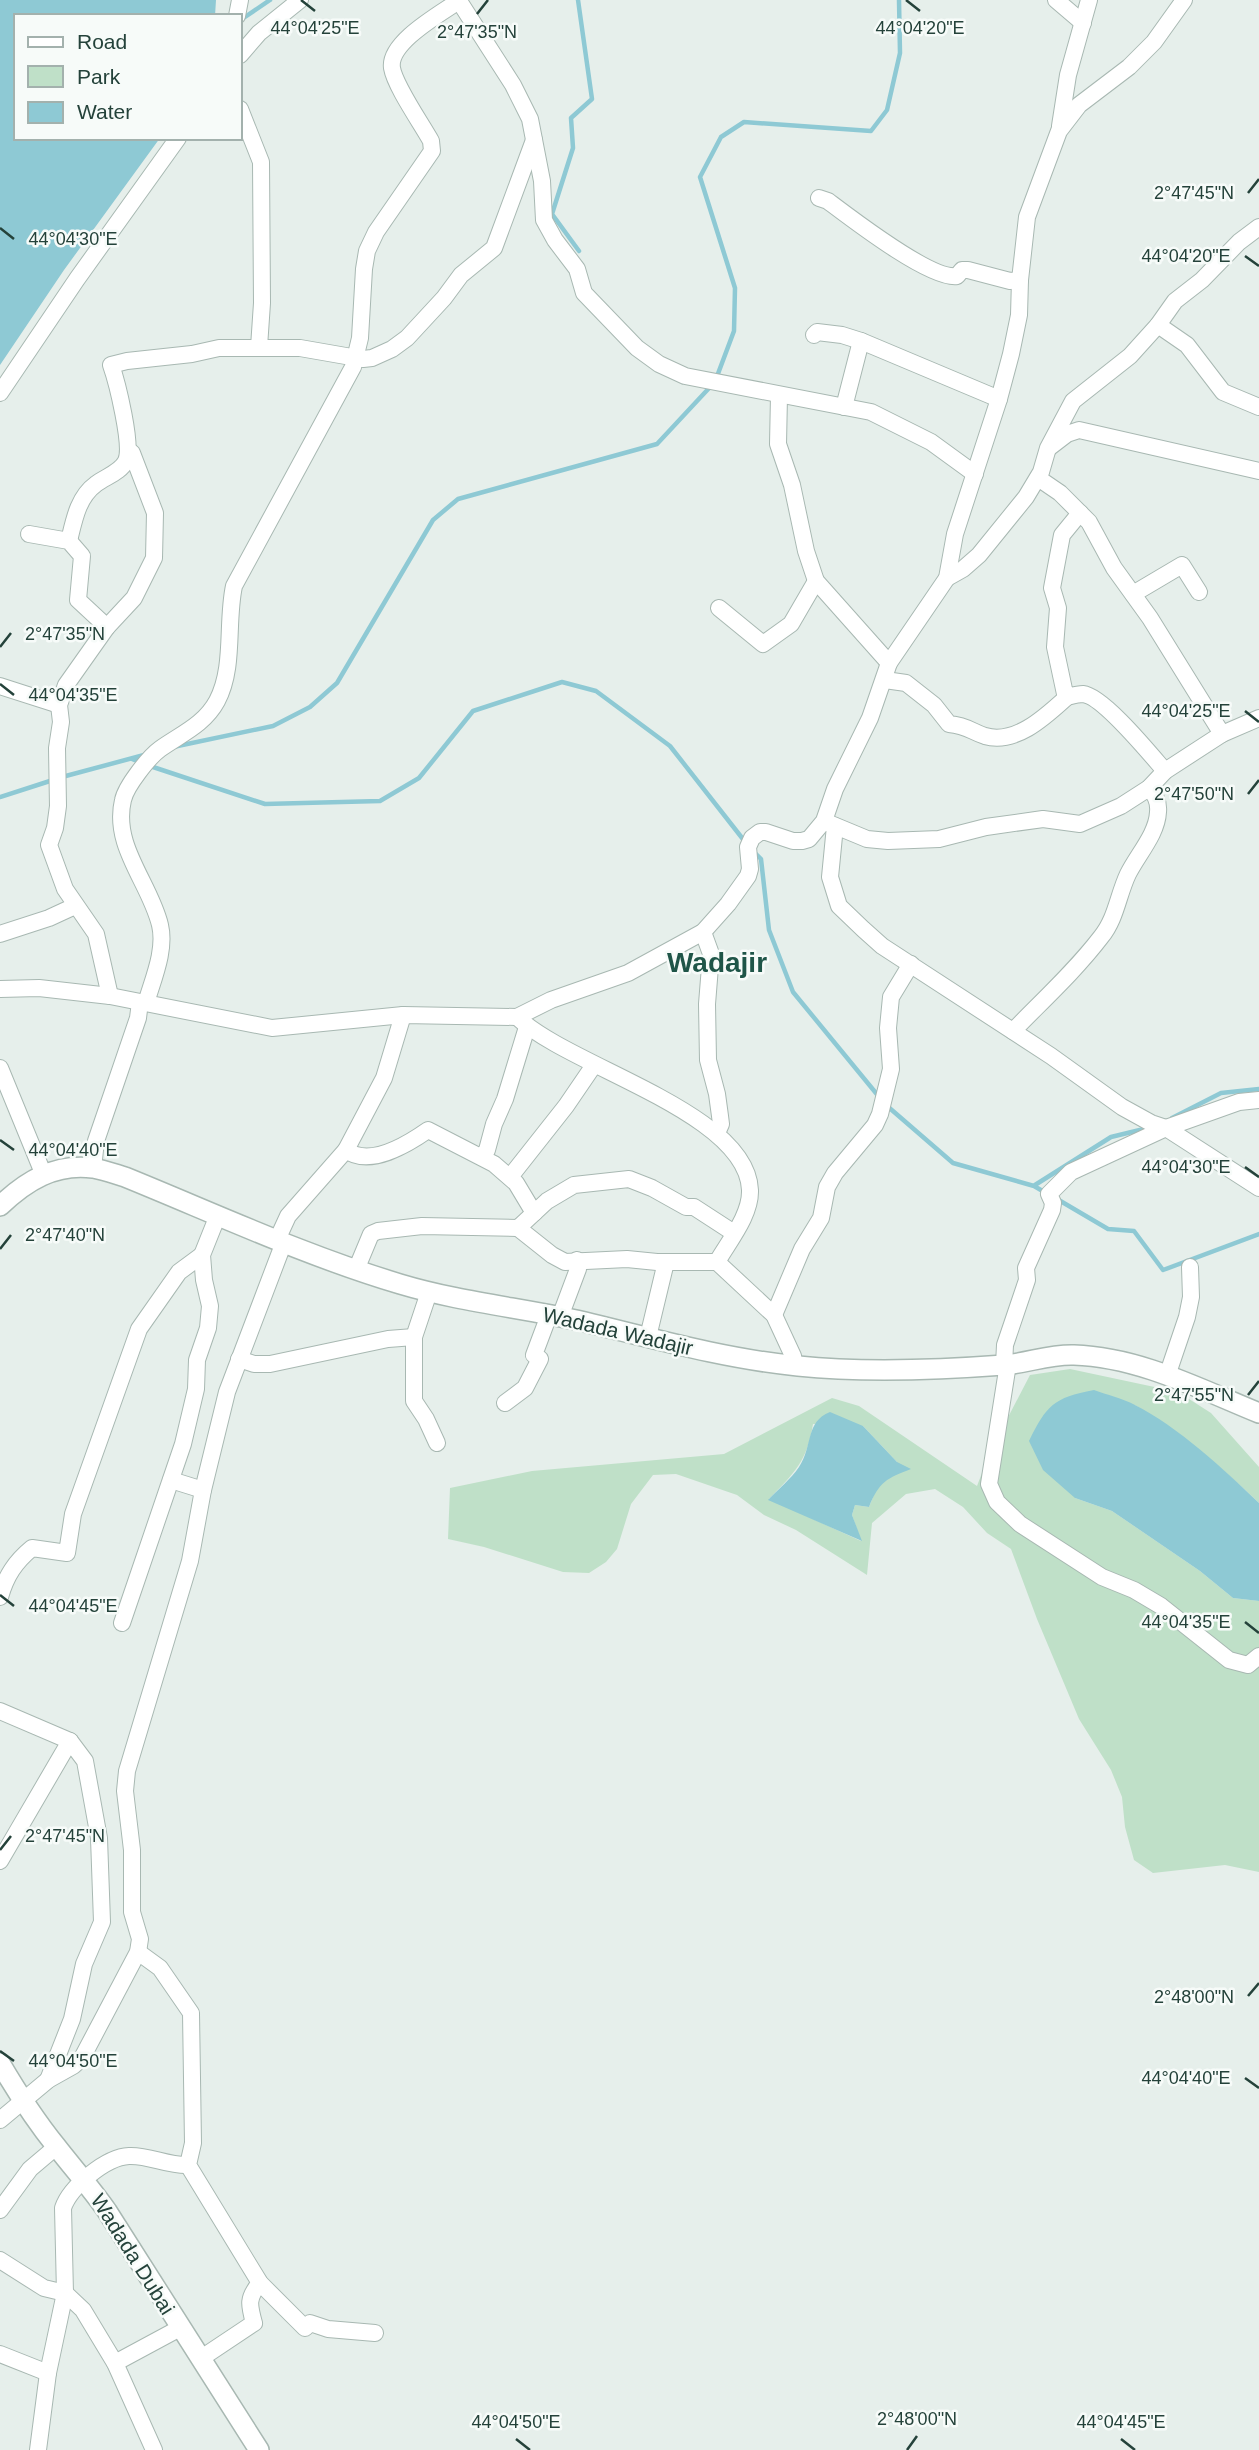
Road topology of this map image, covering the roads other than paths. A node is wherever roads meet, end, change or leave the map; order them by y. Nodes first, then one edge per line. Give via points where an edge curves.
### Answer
1 (300, 0) edge
2 (1056, 0) edge
3 (1088, 0) edge
4 (1184, 0) edge
5 (459, 1) edge
6 (1083, 23) junction
7 (242, 53) edge
8 (242, 114) edge
9 (1059, 131) junction
10 (534, 139) junction
11 (177, 140) edge
12 (819, 198) dead end
13 (1259, 227) edge
14 (1020, 280) junction
15 (1158, 325) junction
16 (814, 335) dead end
17 (860, 341) junction
18 (260, 347) junction
19 (356, 357) junction
20 (0, 393) edge
21 (779, 396) junction
22 (999, 399) junction
23 (844, 407) junction
24 (1259, 407) edge
25 (1048, 449) junction
26 (128, 450) junction
27 (1259, 471) edge
28 (975, 474) junction
29 (1038, 478) junction
30 (1080, 513) junction
31 (29, 534) dead end
32 (69, 541) junction
33 (947, 578) junction
34 (816, 581) junction
35 (1199, 592) dead end
36 (1133, 594) junction
37 (719, 608) dead end
38 (107, 626) junction
39 (887, 672) junction
40 (0, 686) edge
41 (1067, 697) junction
42 (59, 705) junction
43 (1259, 718) edge
44 (1222, 734) junction
45 (1164, 771) junction
46 (1149, 788) junction
47 (830, 824) junction
48 (75, 906) junction
49 (703, 932) junction
50 (0, 934) edge
51 (911, 964) junction
52 (0, 989) edge
53 (110, 996) junction
54 (143, 1003) junction
55 (403, 1014) junction
56 (522, 1022) junction
57 (1013, 1031) junction
58 (594, 1065) junction
59 (0, 1068) edge
60 (1259, 1100) edge
61 (1166, 1128) junction
62 (717, 1133) junction
63 (346, 1150) junction
64 (482, 1157) junction
65 (93, 1168) junction
66 (43, 1173) junction
67 (510, 1177) junction
68 (1259, 1188) edge
69 (2, 1199) edge
70 (534, 1213) junction
71 (218, 1215) junction
72 (518, 1228) junction
73 (734, 1233) junction
74 (280, 1241) junction
75 (202, 1255) junction
76 (577, 1260) junction
77 (666, 1262) junction
78 (718, 1262) junction
79 (1190, 1267) dead end
80 (356, 1270) junction
81 (429, 1292) junction
82 (774, 1315) junction
83 (555, 1316) junction
84 (414, 1337) junction
85 (648, 1337) junction
86 (240, 1359) junction
87 (1006, 1364) junction
88 (795, 1366) junction
89 (1167, 1376) junction
90 (505, 1403) dead end
91 (1259, 1413) edge
92 (437, 1443) dead end
93 (171, 1480) junction
94 (203, 1490) junction
95 (0, 1597) edge
96 (122, 1623) dead end
97 (1259, 1656) edge
98 (0, 1711) edge
99 (70, 1741) junction
100 (0, 1861) edge
101 (138, 1952) junction
102 (0, 2063) edge
103 (48, 2080) junction
104 (23, 2102) junction
105 (0, 2120) edge
106 (56, 2147) junction
107 (188, 2165) junction
108 (85, 2179) junction
109 (0, 2210) edge
110 (0, 2260) edge
111 (260, 2283) junction
112 (65, 2293) junction
113 (180, 2328) junction
114 (374, 2333) dead end
115 (0, 2354) edge
116 (201, 2359) junction
117 (115, 2364) junction
118 (48, 2373) junction
119 (257, 2449) edge
120 (38, 2450) edge
121 (154, 2450) edge

1 - 7 street via 258,33
2 - 6 street
3 - 6 street
4 - 9 street via 1154,42 1079,105
5 - 10 street via 513,85 530,119
5 - 19 street via 407,39 393,57 396,79 432,150 367,251
6 - 9 street
8 - 18 street via 261,162
9 - 14 street via 1027,217
10 - 19 street via 494,248 461,275 407,338 372,358
10 - 21 street via 544,220 577,269 584,293 637,348 673,372
11 - 20 street
12 - 14 street via 944,275 957,276 968,270
13 - 15 street via 1175,301
14 - 22 street via 1019,315
15 - 24 street via 1187,345 1223,392
15 - 25 street via 1130,356 1073,401
16 - 17 street via 834,333
17 - 22 street
17 - 23 street
18 - 19 street
18 - 26 street via 219,348 111,365
19 - 54 street via 234,586 225,673 216,704 196,726 158,750 123,799 123,841 154,908 162,942
21 - 23 street
21 - 34 street via 778,444
22 - 28 street
23 - 28 street via 871,412 910,430
25 - 27 street via 1079,430
25 - 29 street
26 - 32 street via 126,462 83,498
26 - 38 street via 155,513 154,558 134,598
28 - 33 street via 955,534
29 - 30 street
29 - 33 street via 979,555
30 - 36 street
30 - 41 street via 1062,535 1052,588 1058,608 1055,647
31 - 32 street
32 - 38 street via 82,556 78,600
33 - 39 street
34 - 37 street via 791,624 763,644
34 - 39 street
35 - 36 street via 1182,565
36 - 44 street
38 - 42 street
39 - 41 street via 934,705 949,724 965,725 992,737 1018,733
39 - 47 street via 835,789
40 - 42 street
41 - 45 street via 1083,694 1100,704
42 - 48 street via 58,806 49,845
43 - 44 street
44 - 45 street
45 - 46 street
46 - 47 street via 1080,824 1044,819 939,839 888,841 867,839
46 - 57 street via 1156,795 1156,826 1128,875 1112,921 1060,985
47 - 49 street via 802,841 766,832 752,838 748,876
47 - 51 street via 830,877 839,906 882,946
48 - 50 street
48 - 53 street via 96,934
49 - 56 street via 628,973 551,1000
49 - 62 street via 711,954 706,1045 720,1116
51 - 57 street
51 - 82 street via 891,997 891,1069 880,1114 827,1187 821,1218 802,1249
52 - 53 street
53 - 54 street
54 - 55 street via 272,1028
54 - 65 street via 96,1142
55 - 56 street
55 - 63 street via 384,1078
56 - 58 street
56 - 64 street via 505,1099
57 - 61 street via 1122,1107
58 - 62 street via 653,1092
58 - 67 street
59 - 66 street
60 - 61 street via 1238,1102
61 - 68 street
61 - 87 street via 1071,1172 1049,1194 1052,1210 1026,1268 1027,1280 1005,1345
62 - 73 street via 738,1155 750,1190 747,1209
63 - 64 street via 358,1156 393,1152 428,1130
63 - 74 street via 288,1216
64 - 67 street
65 - 66 street, Wadada Wadajir
65 - 71 street, Wadada Wadajir
66 - 69 street, Wadada Wadajir
67 - 70 street
70 - 72 street
70 - 73 street via 574,1185 629,1179 694,1207
71 - 74 street, Wadada Wadajir
71 - 75 street
72 - 76 street via 552,1255 565,1262
72 - 80 street via 422,1226 378,1231 371,1234
73 - 78 street
74 - 80 street, Wadada Wadajir
74 - 86 street
75 - 93 street via 210,1306 208,1328
75 - 95 street via 179,1272 139,1329 73,1514 66,1553 32,1548 17,1561
76 - 77 street
76 - 83 street via 578,1269
77 - 78 street
77 - 85 street
78 - 82 street
79 - 89 street via 1187,1317
80 - 81 street, Wadada Wadajir
81 - 83 street, Wadada Wadajir
81 - 84 street
82 - 88 street
83 - 85 street, Wadada Wadajir
83 - 90 street via 534,1355 540,1359 525,1388
84 - 86 street via 270,1364
84 - 92 street via 414,1401
85 - 88 street, Wadada Wadajir
86 - 94 street via 226,1392
87 - 88 street, Wadada Wadajir via 867,1370
87 - 89 street, Wadada Wadajir via 1074,1355 1134,1364
87 - 97 street via 989,1483 998,1502 1020,1524 1102,1577 1161,1605 1229,1660 1248,1664
89 - 91 street, Wadada Wadajir
93 - 94 street
93 - 96 street
94 - 101 street via 190,1561 127,1771 132,1912 140,1939
98 - 99 street
99 - 100 street
99 - 103 street via 85,1761 99,1838 102,1922
101 - 103 street via 82,2058
101 - 107 street via 160,1968 191,2013 193,2143
102 - 104 street, Wadada Dubai
103 - 104 street
104 - 105 street
104 - 106 street, Wadada Dubai
106 - 108 street, Wadada Dubai
106 - 109 street via 30,2169
107 - 108 street via 130,2156 113,2160
107 - 111 street
108 - 112 street via 64,2208
108 - 113 street, Wadada Dubai
110 - 112 street via 44,2288
111 - 114 street via 305,2328 310,2323
111 - 116 street via 249,2301 254,2323
112 - 117 street via 83,2310
112 - 118 street
113 - 116 street, Wadada Dubai
113 - 117 street
115 - 118 street
116 - 119 street, Wadada Dubai
117 - 121 street
118 - 120 street

